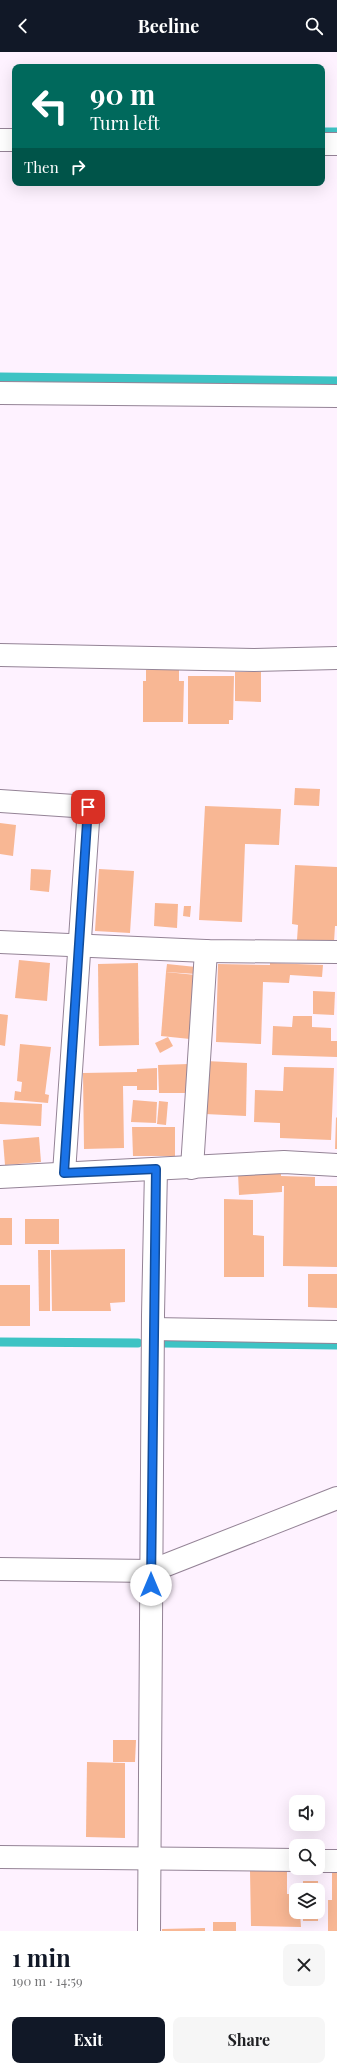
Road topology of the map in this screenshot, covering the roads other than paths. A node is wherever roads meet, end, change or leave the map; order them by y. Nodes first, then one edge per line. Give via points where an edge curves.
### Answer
1 (0, 140) edge
2 (12, 140) edge
3 (325, 144) edge
4 (337, 144) edge
5 (0, 394) edge
6 (337, 396) edge
7 (0, 655) edge
8 (337, 658) edge
9 (0, 800) edge
10 (0, 942) edge
11 (79, 946) junction
12 (206, 951) junction
13 (337, 952) edge
14 (337, 1164) edge
15 (192, 1168) junction
16 (156, 1169) junction
17 (64, 1173) junction
18 (0, 1177) edge
19 (153, 1329) junction
20 (337, 1332) edge
21 (337, 1498) edge
22 (0, 1569) edge
23 (151, 1571) junction
24 (0, 1857) edge
25 (149, 1859) junction
26 (289, 1860) edge
27 (325, 1860) edge
28 (337, 1861) edge
29 (149, 1931) edge

1 - 2 street
3 - 4 street
5 - 6 street
7 - 8 street via 254,660
9 - 11 street via 88,807
10 - 11 street
11 - 12 street
11 - 17 street
12 - 13 street
12 - 15 street
14 - 15 street via 284,1162
15 - 16 street
16 - 17 street
16 - 19 street
17 - 18 street
19 - 20 street
19 - 23 street
21 - 23 street
22 - 23 street
23 - 25 street
24 - 25 street
25 - 26 street
25 - 29 street
27 - 28 street

